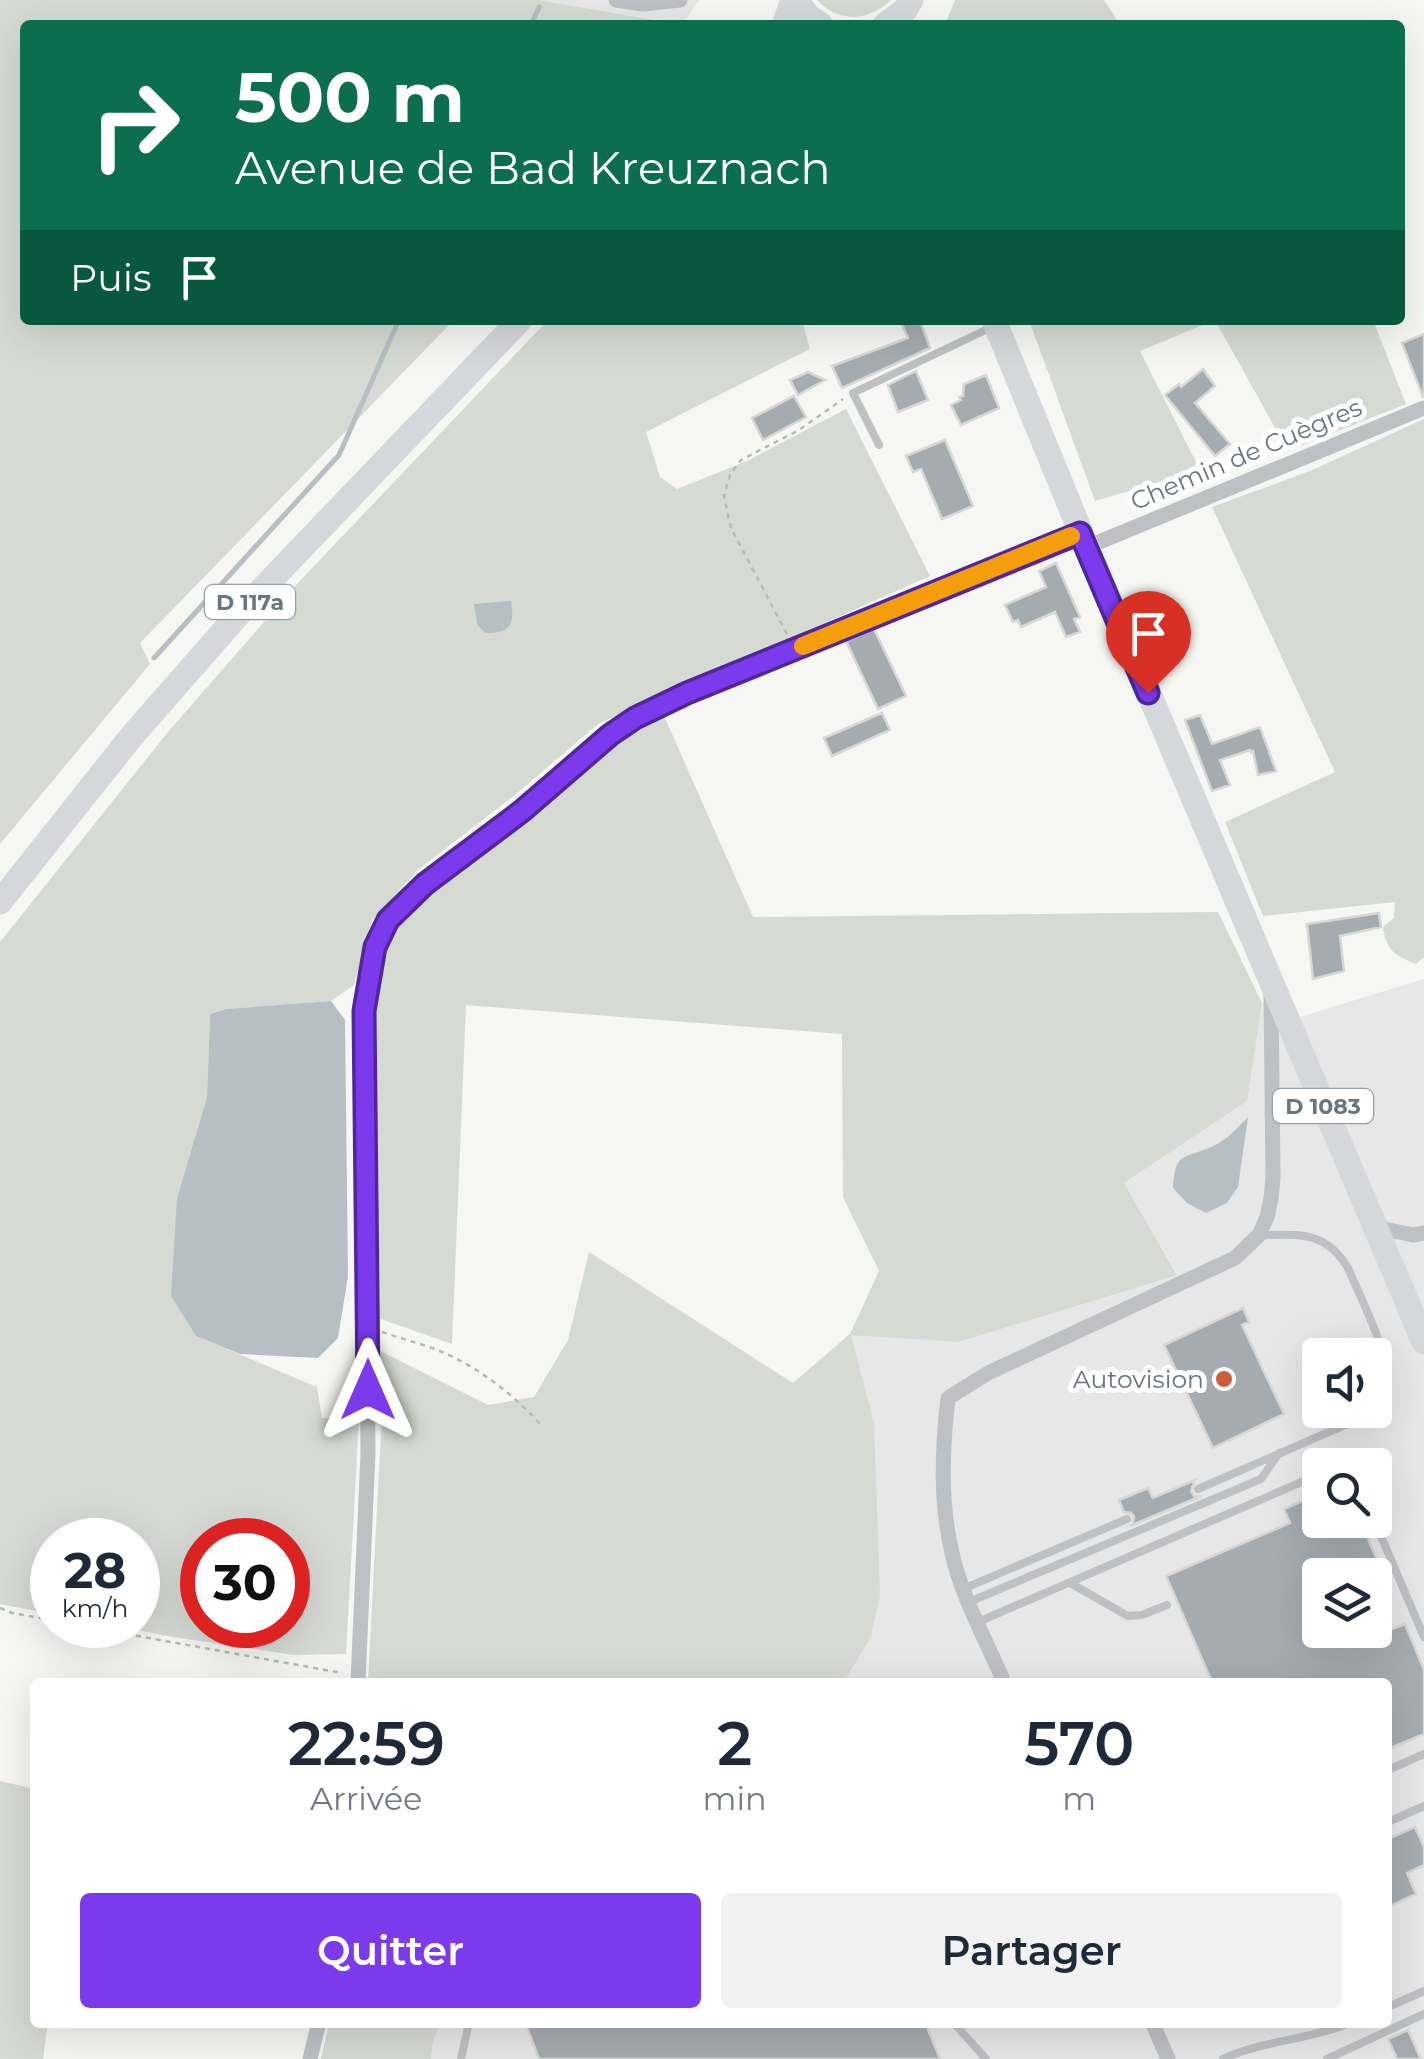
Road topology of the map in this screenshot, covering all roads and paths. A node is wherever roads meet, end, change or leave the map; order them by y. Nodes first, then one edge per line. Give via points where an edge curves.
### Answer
1 (616, 0) edge
2 (680, 0) edge
3 (795, 0) edge
4 (814, 20) edge
5 (515, 325) edge
6 (991, 325) edge
7 (996, 325) edge
8 (853, 392) junction
9 (1424, 408) edge
10 (879, 445) dead end
11 (1084, 540) junction
12 (795, 649) junction
13 (0, 902) edge
14 (1271, 985) junction
15 (1375, 1226) junction
16 (1424, 1233) edge
17 (1259, 1235) junction
18 (367, 1327) junction
19 (1376, 1338) edge
20 (1424, 1342) edge
21 (542, 1426) dead end
22 (1338, 1428) edge
23 (1279, 1454) junction
24 (1302, 1482) edge
25 (1198, 1489) dead end
26 (1127, 1519) dead end
27 (1382, 1538) edge
28 (1070, 1582) junction
29 (966, 1596) junction
30 (1166, 1604) dead end
31 (0, 1608) edge
32 (30, 1616) edge
33 (978, 1622) junction
34 (1424, 1637) edge
35 (160, 1641) edge
36 (348, 1678) edge
37 (358, 1678) edge
38 (1002, 1678) edge
39 (1424, 1754) edge
40 (1392, 1768) edge
41 (1424, 1806) edge
42 (1392, 1820) edge
43 (1424, 1991) edge
44 (1392, 2005) edge
45 (1424, 2014) edge
46 (318, 2028) edge
47 (468, 2028) edge
48 (958, 2028) edge
49 (1155, 2028) edge
50 (1339, 2028) edge
51 (310, 2059) edge
52 (461, 2059) edge
53 (986, 2059) edge
54 (1168, 2059) edge
55 (1223, 2059) edge
56 (1327, 2059) edge

1 - 2 street
3 - 4 main road
5 - 13 main road, D 117a via 232,622
6 - 8 lane
7 - 11 main road, D 1083
8 - 10 lane
8 - 12 path via 741,460 724,496 731,528
9 - 11 street, Chemin de Cuègres
11 - 12 street, Chemin de Cuègres
11 - 14 main road, D 1083
12 - 18 street, Chemin de Cuègres via 635,718 388,920 375,947 364,1011
14 - 15 main road, D 1083
14 - 17 street via 1274,1178
15 - 16 street
15 - 20 main road, D 1083
17 - 19 lane via 1312,1237 1342,1257
17 - 29 street via 1235,1258 948,1398 944,1494
18 - 21 path via 445,1353 498,1384
18 - 37 street, Chemin de Cuègres
22 - 23 lane
23 - 25 lane
23 - 29 lane via 1261,1479
24 - 28 lane
26 - 29 lane
27 - 34 lane
28 - 30 lane via 1128,1616
28 - 33 lane
29 - 33 street
31 - 32 path
33 - 38 street
35 - 36 path
39 - 40 lane
41 - 42 lane
43 - 44 lane
45 - 56 lane
46 - 51 street
47 - 52 lane
48 - 53 lane
49 - 54 street
50 - 55 lane

